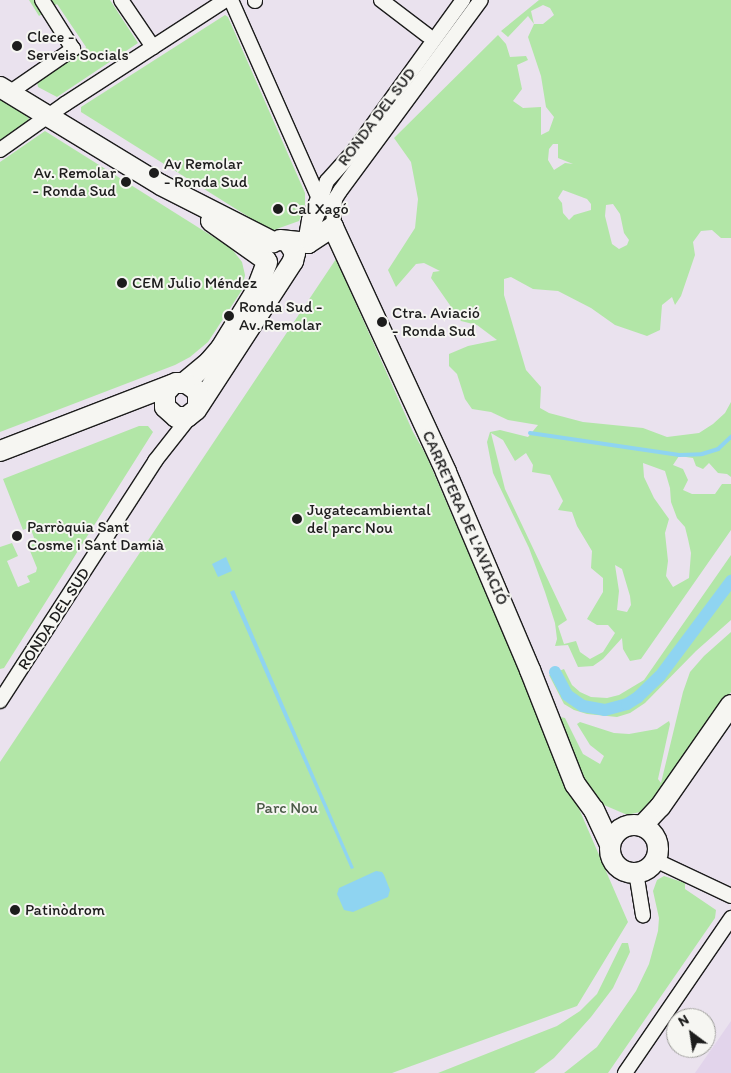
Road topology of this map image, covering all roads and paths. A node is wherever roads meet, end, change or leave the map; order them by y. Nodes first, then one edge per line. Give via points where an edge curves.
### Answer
1 (42, 0) edge
2 (121, 0) edge
3 (226, 0) edge
4 (231, 0) edge
5 (381, 0) edge
6 (463, 0) edge
7 (481, 0) edge
8 (207, 5) edge
9 (427, 35) dead end
10 (152, 47) junction
11 (5, 90) edge
12 (47, 116) junction
13 (0, 150) edge
14 (320, 201) junction
15 (333, 226) junction
16 (287, 252) junction
17 (349, 265) junction
18 (178, 384) junction
19 (166, 409) junction
20 (195, 409) junction
21 (0, 451) edge
22 (155, 461) junction
23 (0, 464) edge
24 (0, 702) edge
25 (731, 705) edge
26 (594, 810) junction
27 (643, 829) junction
28 (610, 844) junction
29 (655, 860) junction
30 (636, 872) junction
31 (731, 896) edge
32 (643, 915) dead end
33 (731, 918) edge
34 (625, 1073) edge

1 - 11 street via 73,49
2 - 10 street
3 - 8 street
4 - 14 street
5 - 9 street
6 - 14 street, RONDA DEL SUD via 353,152 326,181
7 - 15 street, RONDA DEL SUD via 335,198
8 - 10 street
10 - 12 street
11 - 12 street
12 - 13 street
12 - 16 street via 161,184
14 - 16 street, RONDA DEL SUD via 312,220
15 - 16 street, RONDA DEL SUD
15 - 17 street, CARRETERA DE L'AVIACIÓ
16 - 17 street via 339,255
16 - 18 street, RONDA DEL SUD via 256,290 221,348 209,362
16 - 20 street, RONDA DEL SUD
17 - 26 street, CARRETERA DE L'AVIACIÓ via 446,472 575,784
18 - 19 street via 165,393
18 - 20 street via 195,389
18 - 21 street
19 - 20 street via 176,417
19 - 22 street, RONDA DEL SUD via 169,427
19 - 23 street via 143,410
20 - 22 street, RONDA DEL SUD
22 - 24 street, RONDA DEL SUD
25 - 27 street
26 - 27 street
26 - 28 street, CARRETERA DE L'AVIACIÓ
27 - 28 street via 619,830
27 - 29 street via 658,852
28 - 30 street via 610,853 616,864 623,870
29 - 30 street via 649,868
29 - 31 street
30 - 32 street
33 - 34 street

